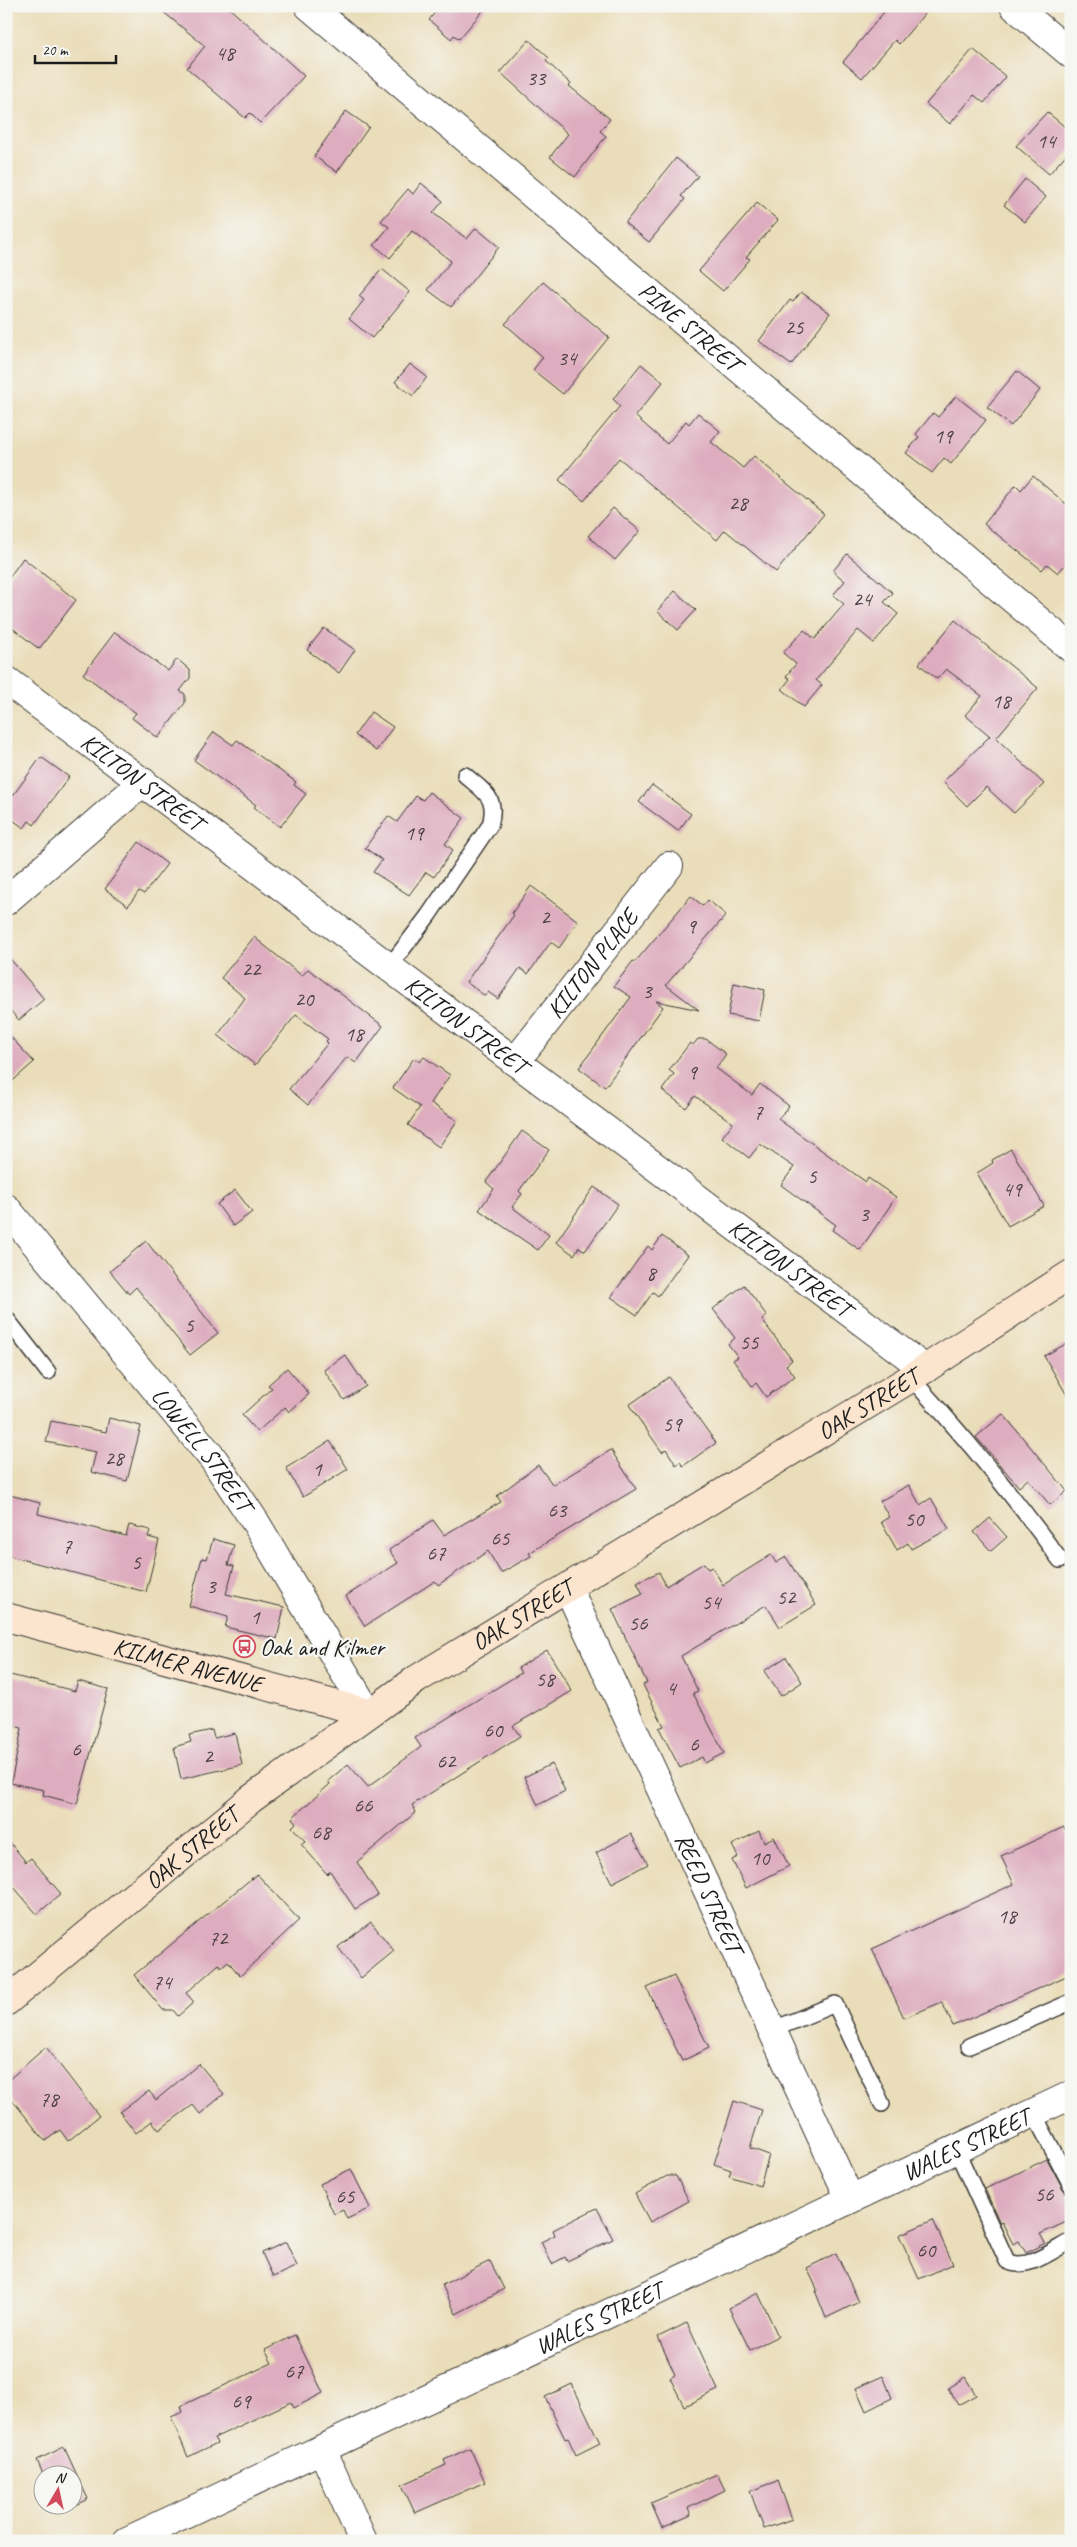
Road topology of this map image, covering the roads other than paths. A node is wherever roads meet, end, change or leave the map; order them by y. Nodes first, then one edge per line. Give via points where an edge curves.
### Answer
1 (309, 6) edge
2 (1014, 6) edge
3 (1071, 54) edge
4 (1071, 648) edge
5 (6, 680) edge
6 (466, 775) dead end
7 (143, 782) junction
8 (669, 866) dead end
9 (6, 901) edge
10 (389, 967) junction
11 (516, 1062) junction
12 (6, 1208) edge
13 (1071, 1274) edge
14 (6, 1318) edge
15 (48, 1372) dead end
16 (918, 1374) junction
17 (1060, 1560) dead end
18 (568, 1588) junction
19 (6, 1617) edge
20 (368, 1713) junction
21 (6, 2002) edge
22 (1071, 2002) edge
23 (772, 2030) junction
24 (968, 2046) dead end
25 (1071, 2095) edge
26 (882, 2104) dead end
27 (1033, 2112) junction
28 (956, 2149) junction
29 (1071, 2185) edge
30 (850, 2199) junction
31 (1071, 2241) edge
32 (322, 2449) junction
33 (128, 2541) edge
34 (363, 2541) edge

1 - 4 street, PINE STREET
2 - 3 street
5 - 7 street, KILTON STREET
6 - 10 lane via 491,799 494,812 490,825
7 - 9 street
7 - 10 street, KILTON STREET
8 - 11 street, KILTON PLACE
10 - 11 street, KILTON STREET
11 - 16 street, KILTON STREET
12 - 20 street, LOWELL STREET via 214,1460 271,1547
13 - 16 street, OAK STREET
14 - 15 lane
16 - 17 lane
16 - 18 street, OAK STREET
18 - 20 street, OAK STREET via 417,1679
18 - 23 street, REED STREET
19 - 20 street, KILMER AVENUE
20 - 21 street, OAK STREET via 251,1799
22 - 24 lane
23 - 26 lane via 835,2004
23 - 30 street, REED STREET
25 - 27 street, WALES STREET
27 - 28 street, WALES STREET
27 - 29 lane
28 - 30 street, WALES STREET
28 - 31 lane via 1007,2261 1023,2265
30 - 32 street, WALES STREET
32 - 33 street, WALES STREET
32 - 34 street

